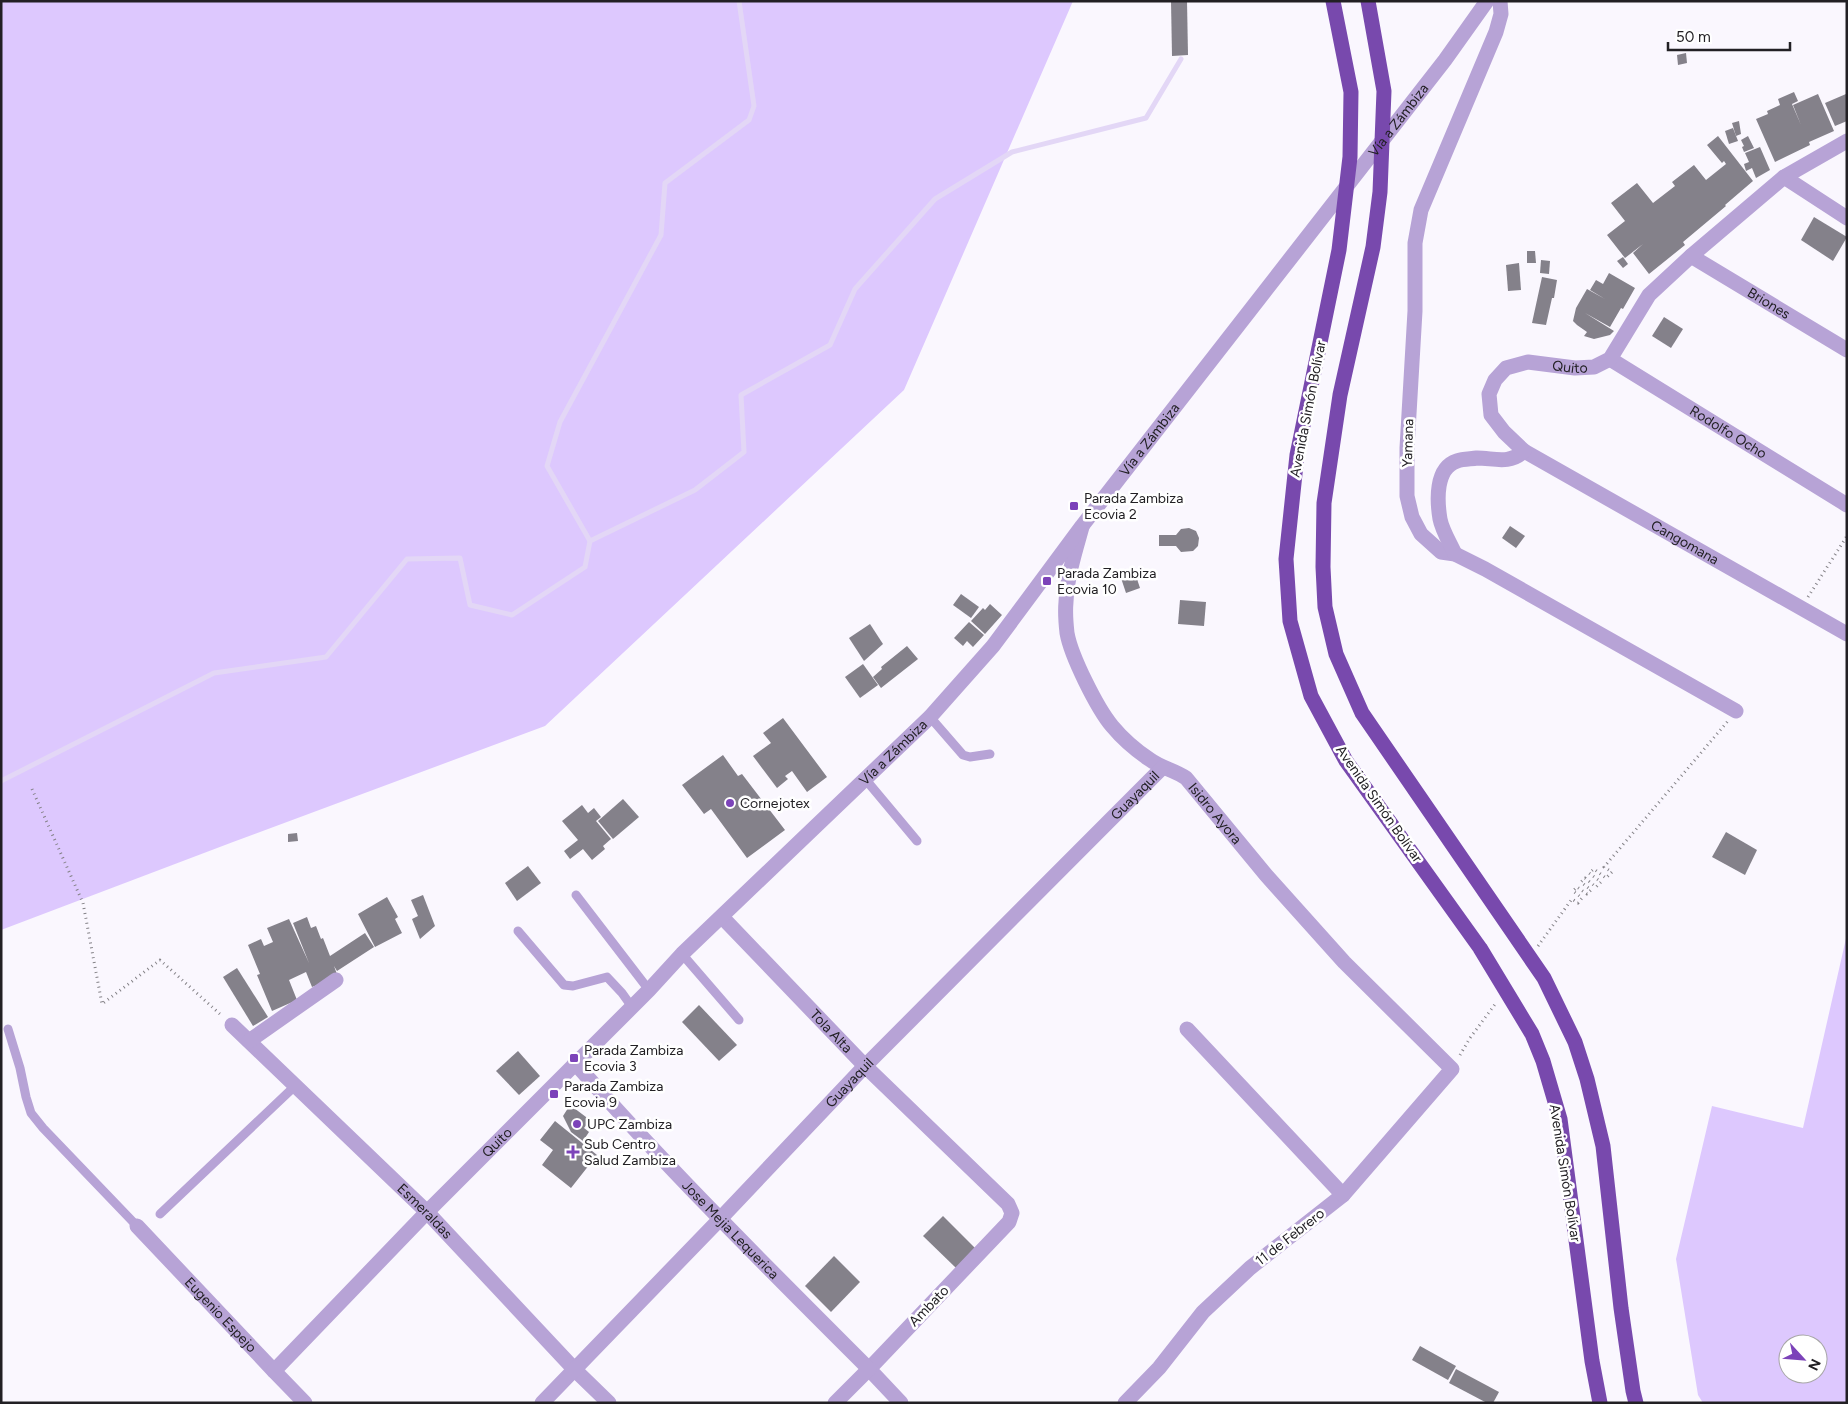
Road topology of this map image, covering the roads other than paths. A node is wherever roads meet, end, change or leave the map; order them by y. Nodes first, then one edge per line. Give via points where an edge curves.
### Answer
1 (1333, 1) edge
2 (1368, 1) edge
3 (1487, 1) edge
4 (1500, 1) edge
5 (1847, 141) edge
6 (1784, 177) junction
7 (1847, 218) edge
8 (1691, 256) junction
9 (1847, 350) edge
10 (1610, 359) junction
11 (1524, 451) junction
12 (1847, 505) edge
13 (1082, 526) junction
14 (1455, 554) junction
15 (1847, 634) edge
16 (1736, 711) road end
17 (930, 717) junction
18 (990, 754) dead end
19 (1162, 768) junction
20 (866, 780) junction
21 (916, 841) dead end
22 (576, 895) dead end
23 (722, 917) junction
24 (518, 931) dead end
25 (682, 954) junction
26 (336, 980) dead end
27 (649, 990) junction
28 (632, 1007) junction
29 (739, 1020) dead end
30 (232, 1025) road end
31 (8, 1029) dead end
32 (1186, 1029) dead end
33 (249, 1041) junction
34 (575, 1063) junction
35 (865, 1066) junction
36 (1452, 1069) joint
37 (296, 1086) junction
38 (1342, 1195) junction
39 (1008, 1204) joint
40 (427, 1212) junction
41 (160, 1214) dead end
42 (720, 1219) junction
43 (137, 1226) joint
44 (869, 1369) junction
45 (575, 1370) junction
46 (274, 1371) junction
47 (306, 1403) edge
48 (542, 1403) edge
49 (609, 1403) edge
50 (835, 1403) edge
51 (901, 1403) edge
52 (1126, 1403) edge
53 (1600, 1403) edge
54 (1636, 1403) edge

1 - 53 highway, Avenida Simón Bolívar via 1351,92 1350,157 1339,250 1297,455 1286,559 1290,621 1311,696 1346,761 1480,948 1532,1034 1543,1061 1560,1119
2 - 54 highway, Avenida Simón Bolívar via 1384,91 1380,192 1373,248 1340,395 1324,503 1322,567 1325,607 1336,654 1362,713 1544,978 1575,1042 1603,1146 1621,1308
3 - 13 street, Vía a Zámbiza via 1439,68
4 - 14 street, Yamana via 1501,14 1496,32 1427,195 1415,243 1407,496 1412,517 1421,534 1441,552
5 - 6 street
6 - 7 street
6 - 8 street
8 - 9 street, Briones
8 - 10 street via 1648,295
10 - 11 street, Quito via 1594,367 1528,362 1506,368 1495,380 1490,394 1491,415
10 - 12 street, Rodolfo Ocho
11 - 14 street via 1510,460 1478,458 1456,461 1443,474 1438,493 1440,520
11 - 15 street, Cangomana
13 - 17 street, Vía a Zámbiza via 994,646
13 - 19 street, Isidro Ayora via 1069,576 1067,634 1097,704 1112,726
14 - 16 street, Yamana
17 - 18 lane via 963,755
17 - 20 street, Vía a Zámbiza
19 - 35 street, Guayaquil
19 - 36 street, Isidro Ayora via 1174,770 1186,778 1344,962
20 - 21 lane
20 - 23 street, Vía a Zámbiza
22 - 27 lane
23 - 25 street, Quito
23 - 35 street, Tola Alta
24 - 28 lane via 564,985 573,986 607,977
25 - 27 street, Quito
25 - 29 lane
26 - 33 street
27 - 28 street, Quito
28 - 34 street, Quito
30 - 33 street, Esmeraldas
31 - 43 lane via 31,1113
32 - 38 street
33 - 37 street, Esmeraldas
34 - 40 street, Quito
34 - 42 street, Jose Mejia Lequerica
35 - 39 street, Tola Alta
35 - 42 street, Guayaquil
36 - 38 street, 11 de Febrero
37 - 40 street, Esmeraldas
37 - 41 lane
38 - 52 street, 11 de Febrero via 1250,1268 1202,1312 1159,1368
39 - 44 street, Ambato via 1012,1212 1009,1222
40 - 45 street, Esmeraldas
40 - 46 street, Quito
42 - 44 street, Jose Mejia Lequerica
42 - 45 street, Guayaquil
43 - 46 street, Eugenio Espejo
44 - 50 street, Ambato
44 - 51 street, Jose Mejia Lequerica
45 - 48 street, Guayaquil
45 - 49 street, Esmeraldas
46 - 47 street, Eugenio Espejo

